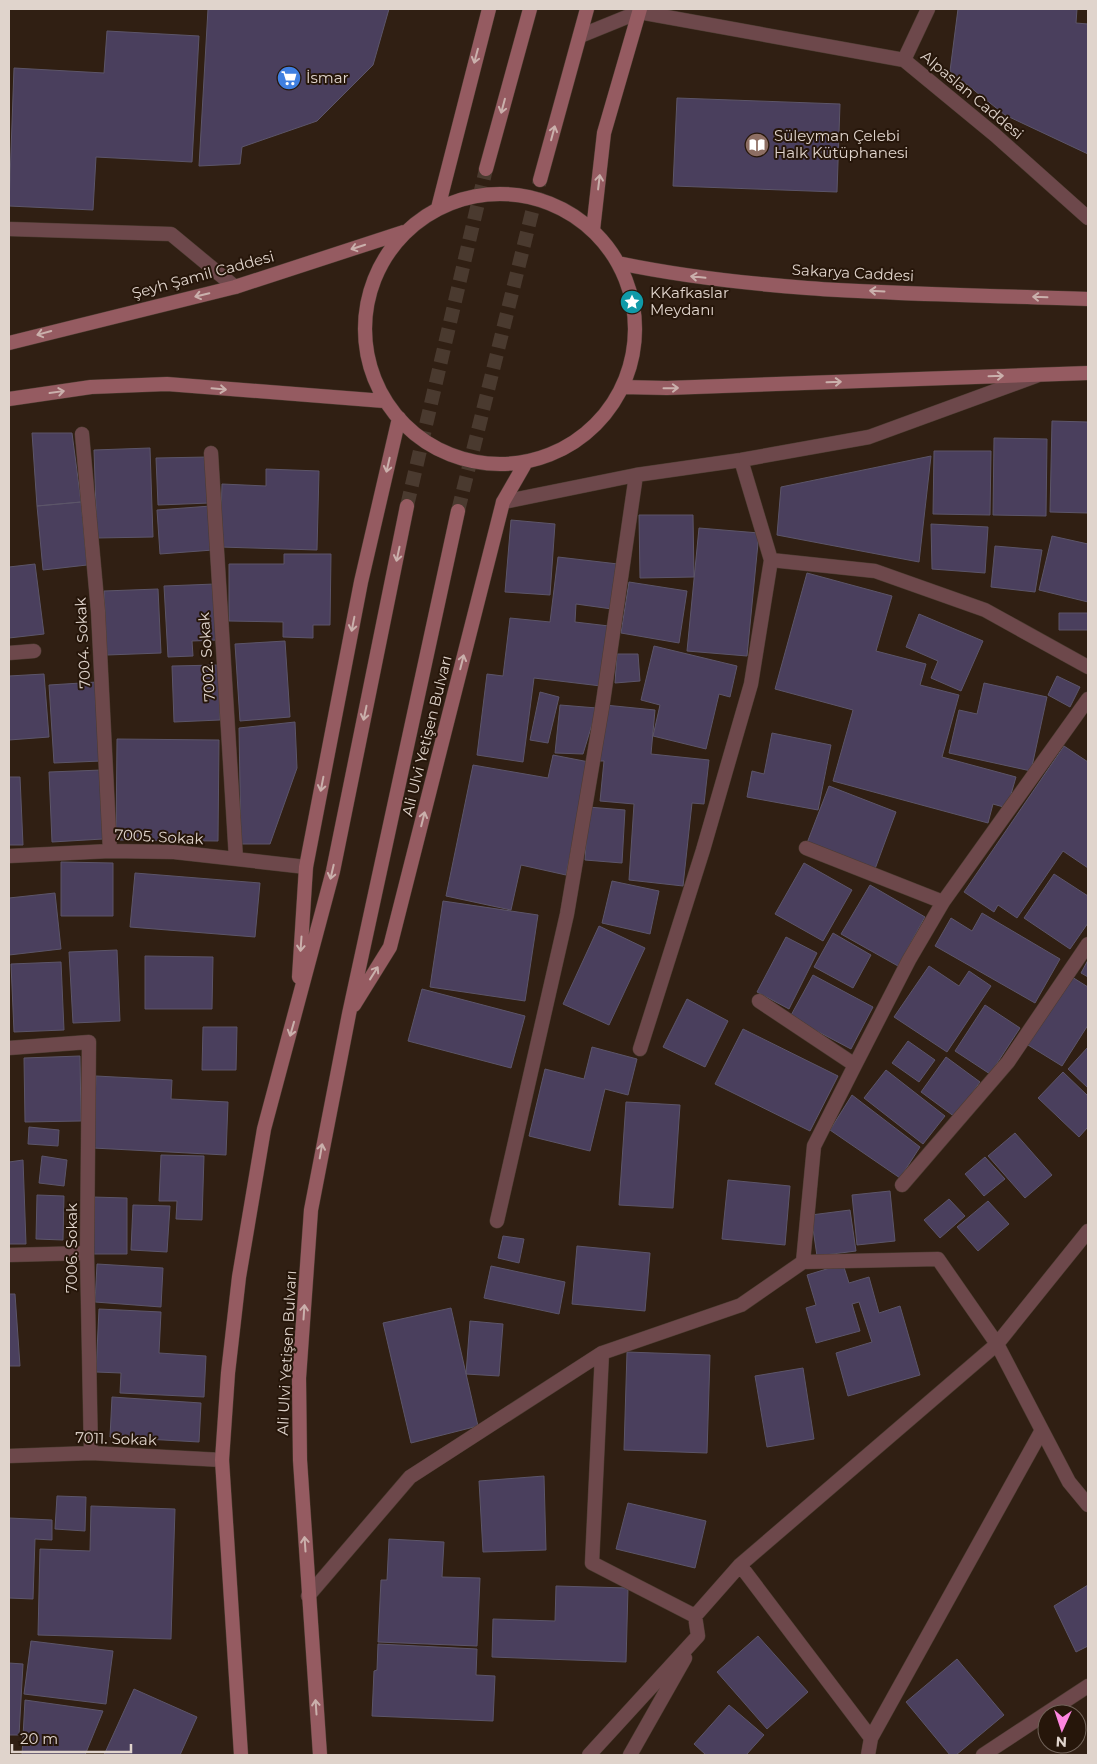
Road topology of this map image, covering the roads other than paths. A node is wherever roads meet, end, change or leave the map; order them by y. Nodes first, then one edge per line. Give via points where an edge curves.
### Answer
1 (489, 9) edge
2 (530, 9) edge
3 (587, 9) edge
4 (928, 9) edge
5 (639, 10) edge
6 (580, 36) junction
7 (904, 60) junction
8 (486, 168) tunnel mouth
9 (540, 180) tunnel mouth
10 (438, 208) junction
11 (1088, 218) edge
12 (9, 229) edge
13 (593, 230) junction
14 (404, 232) junction
15 (618, 263) junction
16 (234, 287) junction
17 (1088, 298) edge
18 (9, 343) edge
19 (1088, 373) edge
20 (1042, 374) junction
21 (622, 387) junction
22 (9, 398) edge
23 (384, 401) junction
24 (399, 418) junction
25 (82, 434) dead end
26 (211, 453) dead end
27 (741, 460) junction
28 (526, 462) junction
29 (636, 475) junction
30 (503, 502) junction
31 (407, 506) tunnel mouth
32 (458, 511) tunnel mouth
33 (772, 560) junction
34 (34, 651) dead end
35 (9, 653) edge
36 (1088, 667) edge
37 (1088, 699) edge
38 (806, 848) dead end
39 (110, 851) junction
40 (9, 856) edge
41 (236, 859) junction
42 (306, 867) junction
43 (943, 902) junction
44 (1088, 944) edge
45 (759, 1001) dead end
46 (297, 1010) junction
47 (349, 1014) junction
48 (9, 1048) edge
49 (640, 1049) dead end
50 (855, 1065) junction
51 (902, 1185) dead end
52 (497, 1221) dead end
53 (1088, 1231) edge
54 (87, 1253) junction
55 (9, 1255) edge
56 (803, 1262) junction
57 (997, 1344) junction
58 (602, 1353) junction
59 (1042, 1430) junction
60 (91, 1453) junction
61 (9, 1456) edge
62 (222, 1460) junction
63 (1088, 1505) edge
64 (740, 1565) junction
65 (308, 1596) junction
66 (695, 1616) junction
67 (698, 1636) junction
68 (1088, 1686) edge
69 (871, 1738) junction
70 (242, 1755) edge
71 (320, 1755) edge
72 (589, 1755) edge
73 (630, 1755) edge
74 (868, 1755) edge
75 (983, 1755) edge

1 -> 10 main road
2 -> 8 main road
3 - 6 main road
4 - 7 street
5 - 6 street
5 - 7 street, Alpaslan Caddesi
13 -> 5 main road via 604,133
9 -> 6 main road
7 - 11 street, Alpaslan Caddesi
10 - 13 main road via 477,195 519,195 559,206
10 - 14 main road
12 - 16 street via 171,234
13 - 15 main road
14 -> 16 main road, Şeyh Şamil Caddesi
14 - 23 main road via 377,271 364,315 368,362
17 -> 15 main road, Sakarya Caddesi via 780,286 678,275
15 - 21 main road via 633,303 634,329 634,346
16 -> 18 main road, Şeyh Şamil Caddesi
19 - 20 main road
21 -> 20 main road
20 - 27 street via 869,437
21 - 28 main road via 598,422 564,448
22 -> 23 main road via 91,387 167,384
23 - 24 main road
24 - 28 main road via 414,434 448,454 486,464
24 -> 42 main road via 361,582
25 - 39 street, 7004. Sokak via 98,611
26 - 41 street, 7002. Sokak
27 - 29 street
27 - 33 street
28 - 30 main road, Ali Ulvi Yetişen Bulvarı
29 - 30 street
29 - 52 street via 603,702 566,914
47 -> 30 main road, Ali Ulvi Yetişen Bulvarı via 390,947
31 -> 46 main road via 333,871
32 - 47 main road, Ali Ulvi Yetişen Bulvarı
33 - 36 street via 875,571 985,610
33 - 49 street via 751,684
34 - 35 street
37 - 43 street
38 - 43 street
39 - 40 street, 7005. Sokak
39 - 41 street, 7005. Sokak via 174,852
41 - 42 street, 7005. Sokak
42 -> 46 main road
43 - 50 street
44 - 51 street via 1008,1062
45 - 50 street
46 -> 62 main road via 264,1129 239,1277
65 -> 47 main road, Ali Ulvi Yetişen Bulvarı via 300,1460 300,1368 311,1210
48 - 54 street, 7006. Sokak via 89,1042
50 - 56 street via 814,1146
53 - 57 street
54 - 55 street
54 - 60 street, 7006. Sokak
56 - 57 street via 938,1259
56 - 58 street via 741,1305
57 - 59 street
57 - 64 street
58 - 65 street via 410,1477
58 - 66 street via 592,1563
59 - 63 street via 1069,1482
59 - 69 street
60 - 61 street, 7011. Sokak
60 - 62 street, 7011. Sokak
62 - 70 main road
64 - 66 street
64 - 69 street
71 -> 65 main road, Ali Ulvi Yetişen Bulvarı
66 - 67 street
67 - 72 street
67 - 73 street
68 - 75 street
69 - 74 street

